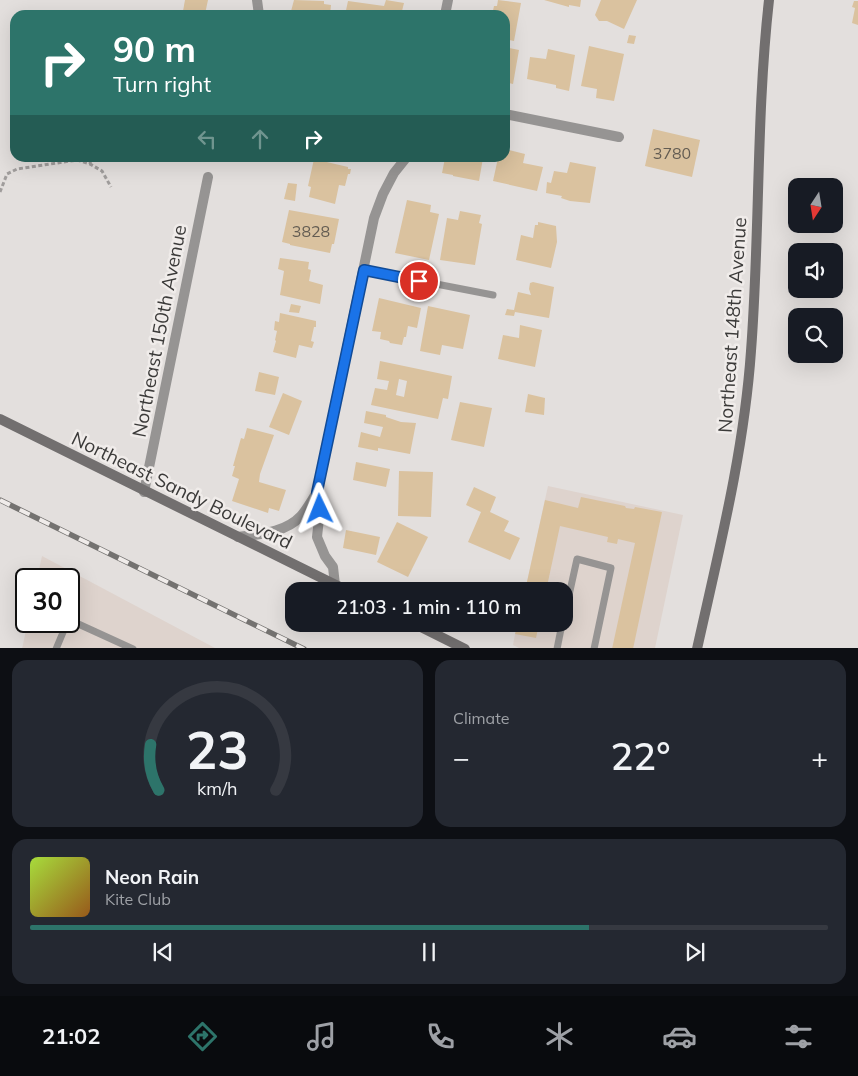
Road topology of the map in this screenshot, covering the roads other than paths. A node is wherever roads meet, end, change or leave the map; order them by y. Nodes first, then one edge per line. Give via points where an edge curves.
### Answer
1 (769, 0) edge
2 (510, 115) edge
3 (619, 137) dead end
4 (403, 162) edge
5 (208, 176) dead end
6 (364, 270) junction
7 (493, 295) dead end
8 (0, 419) edge
9 (144, 492) junction
10 (317, 492) junction
11 (238, 537) junction
12 (329, 582) edge
13 (334, 582) edge
14 (572, 582) edge
15 (432, 632) edge
16 (560, 632) edge
17 (56, 648) edge
18 (133, 648) edge
19 (465, 648) edge
20 (557, 648) edge
21 (594, 648) edge
22 (697, 648) edge

1 - 22 main road, Northeast 148th Avenue via 745,417
2 - 3 street
4 - 6 street via 383,194 374,218
5 - 9 street, Northeast 150th Avenue
6 - 7 lane
6 - 10 street
8 - 9 main road, Northeast Sandy Boulevard
9 - 11 main road, Northeast Sandy Boulevard
10 - 11 street via 302,515 288,526
10 - 13 street via 320,509 317,537 332,567
11 - 12 main road, Northeast Sandy Boulevard
14 - 21 lane via 577,559 611,568
15 - 19 main road
16 - 20 lane
17 - 18 lane via 64,630 74,622

